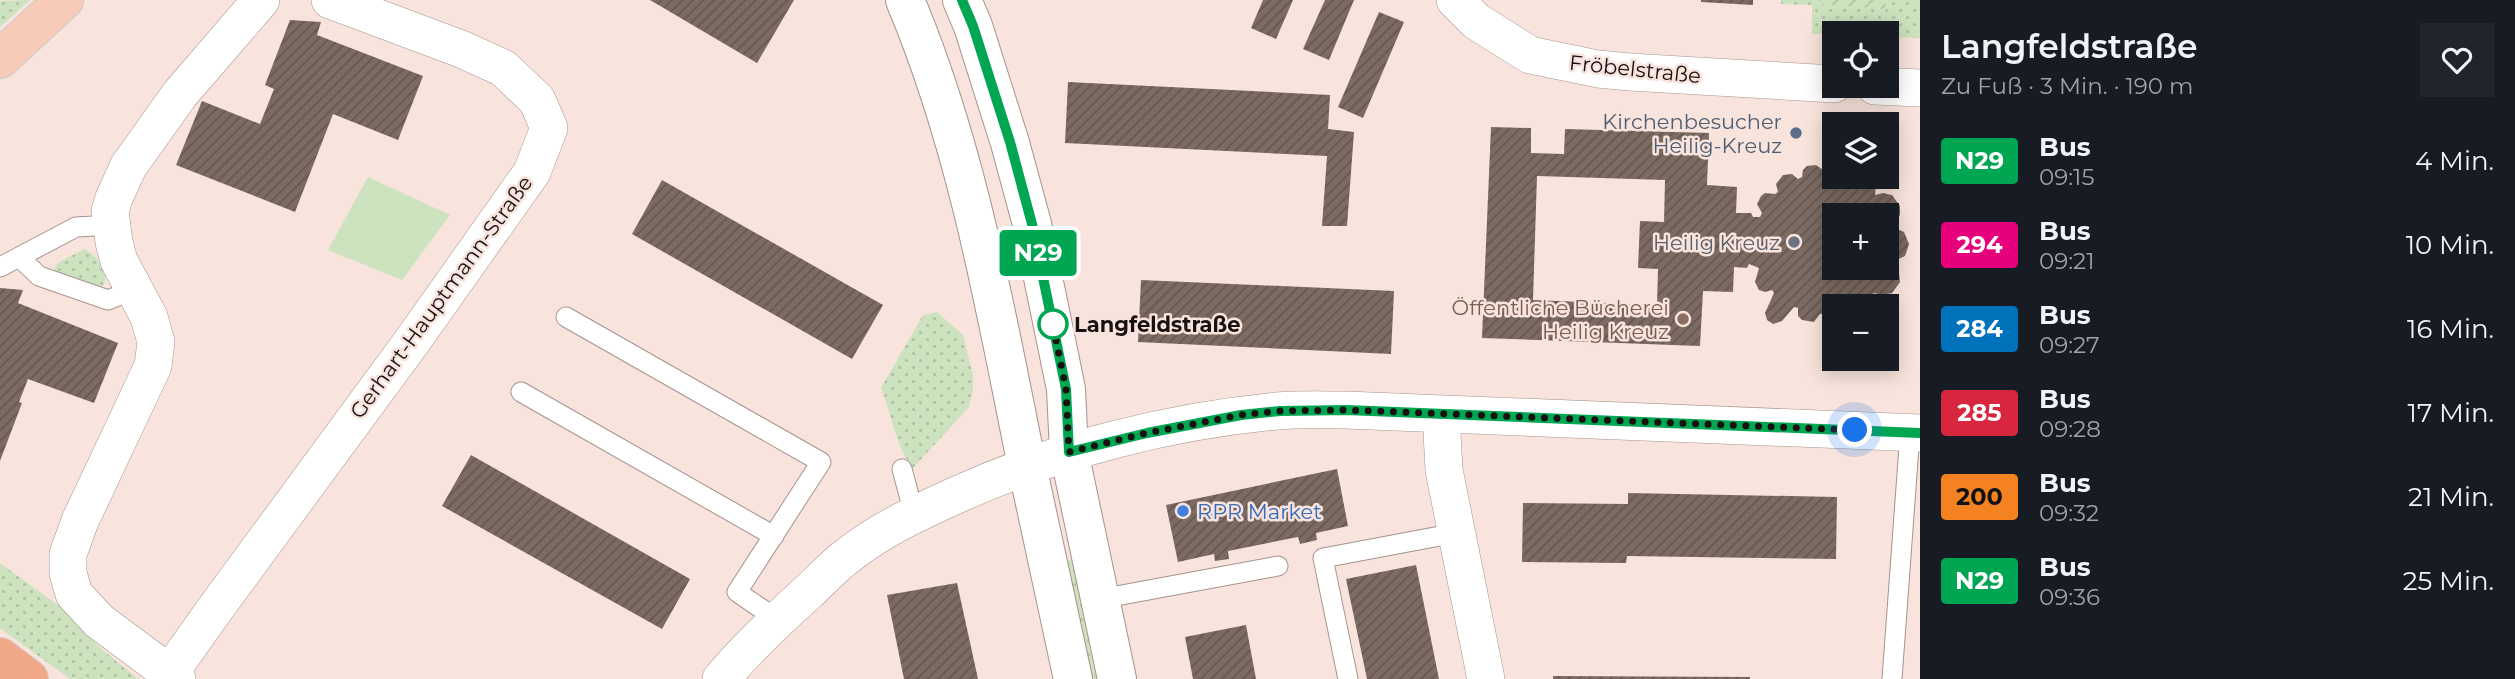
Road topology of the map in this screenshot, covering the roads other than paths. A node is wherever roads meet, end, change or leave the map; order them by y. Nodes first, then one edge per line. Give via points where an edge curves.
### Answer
1 (65, 0) edge
2 (261, 0) edge
3 (330, 0) edge
4 (905, 0) edge
5 (962, 0) edge
6 (1455, 0) edge
7 (0, 59) edge
8 (1822, 82) edge
9 (1899, 87) edge
10 (1920, 88) edge
11 (112, 225) junction
12 (19, 257) junction
13 (0, 267) edge
14 (135, 289) junction
15 (566, 317) dead end
16 (521, 392) dead end
17 (1441, 414) junction
18 (1915, 433) edge
19 (1069, 452) junction
20 (1027, 466) junction
21 (902, 469) dead end
22 (914, 513) junction
23 (1456, 533) junction
24 (774, 537) junction
25 (1278, 566) dead end
26 (1100, 599) junction
27 (778, 620) junction
28 (0, 657) edge
29 (173, 677) edge
30 (29, 679) edge
31 (721, 679) edge
32 (1073, 679) edge
33 (1117, 679) edge
34 (1348, 679) edge
35 (1486, 679) edge
36 (1892, 679) edge

1 - 7 main road
2 - 11 street, Gerhart-Hauptmann-Straße via 180,94 128,167 110,211
3 - 29 street, Gerhart-Hauptmann-Straße via 503,68 537,100 549,128 532,172 231,587
4 - 20 main road via 936,82 971,199
5 - 19 main road via 1032,224 1066,389
6 - 8 street, Fröbelstraße via 1476,22 1530,55 1630,72
9 - 10 street
11 - 12 lane via 76,227
11 - 14 street, Gerhart-Hauptmann-Straße via 120,261
12 - 13 lane
12 - 14 lane via 38,276 108,300
14 - 29 street, Gerhart-Hauptmann-Straße via 156,342 153,366 80,521 68,554 68,573 74,594 99,621
15 - 24 lane via 821,463
16 - 24 lane
17 - 18 street
17 - 19 street via 1280,411 1183,426
17 - 23 street via 1444,470
18 - 36 lane
19 - 20 street
19 - 26 main road
20 - 22 street
20 - 32 main road
21 - 22 lane
22 - 27 street via 845,557
23 - 34 lane via 1323,558
23 - 35 street
24 - 27 lane via 737,592
25 - 26 lane
26 - 33 main road
27 - 31 street
28 - 30 highway

